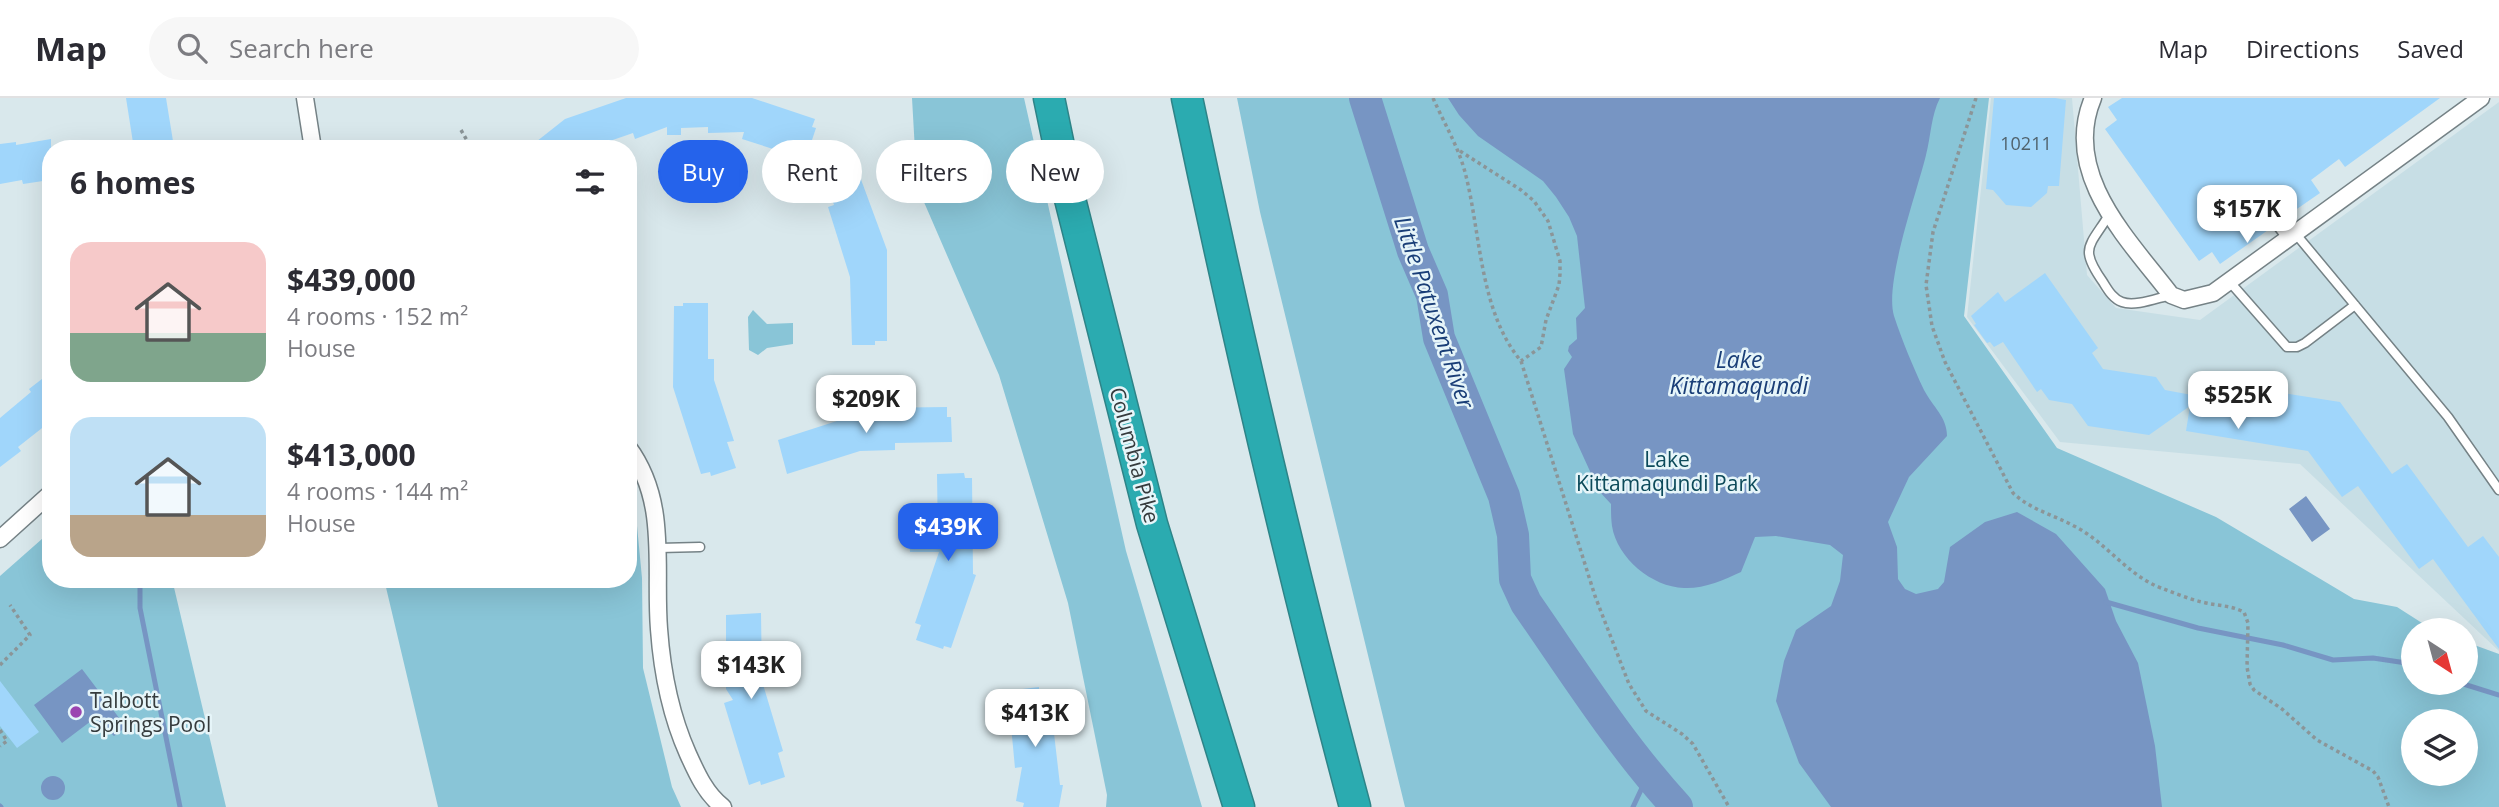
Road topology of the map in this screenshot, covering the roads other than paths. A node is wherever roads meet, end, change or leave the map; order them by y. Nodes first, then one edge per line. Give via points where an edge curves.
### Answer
1 (305, 98) edge
2 (1049, 98) edge
3 (1187, 98) edge
4 (2093, 98) edge
5 (2475, 100) edge
6 (312, 140) edge
7 (2109, 215) junction
8 (2276, 224) dead end
9 (2291, 235) junction
10 (2229, 281) junction
11 (2171, 296) junction
12 (2355, 305) junction
13 (637, 463) edge
14 (2499, 490) edge
15 (42, 501) edge
16 (0, 539) edge
17 (700, 547) dead end
18 (659, 548) junction
19 (723, 807) edge
20 (1239, 807) edge
21 (1356, 807) edge

1 - 6 street
2 - 20 highway, Columbia Pike via 1152,524
3 - 21 highway via 1271,484
4 - 7 street via 2085,126 2088,169
5 - 9 street
7 - 11 street
7 - 11 lane via 2087,254 2113,297 2132,303
8 - 9 lane
9 - 10 street
9 - 12 lane
10 - 11 street via 2200,298
10 - 12 lane via 2287,347 2305,344
12 - 14 lane via 2448,417
13 - 18 street via 653,502
15 - 16 street
17 - 18 lane
18 - 19 street via 659,630 672,704 699,779

